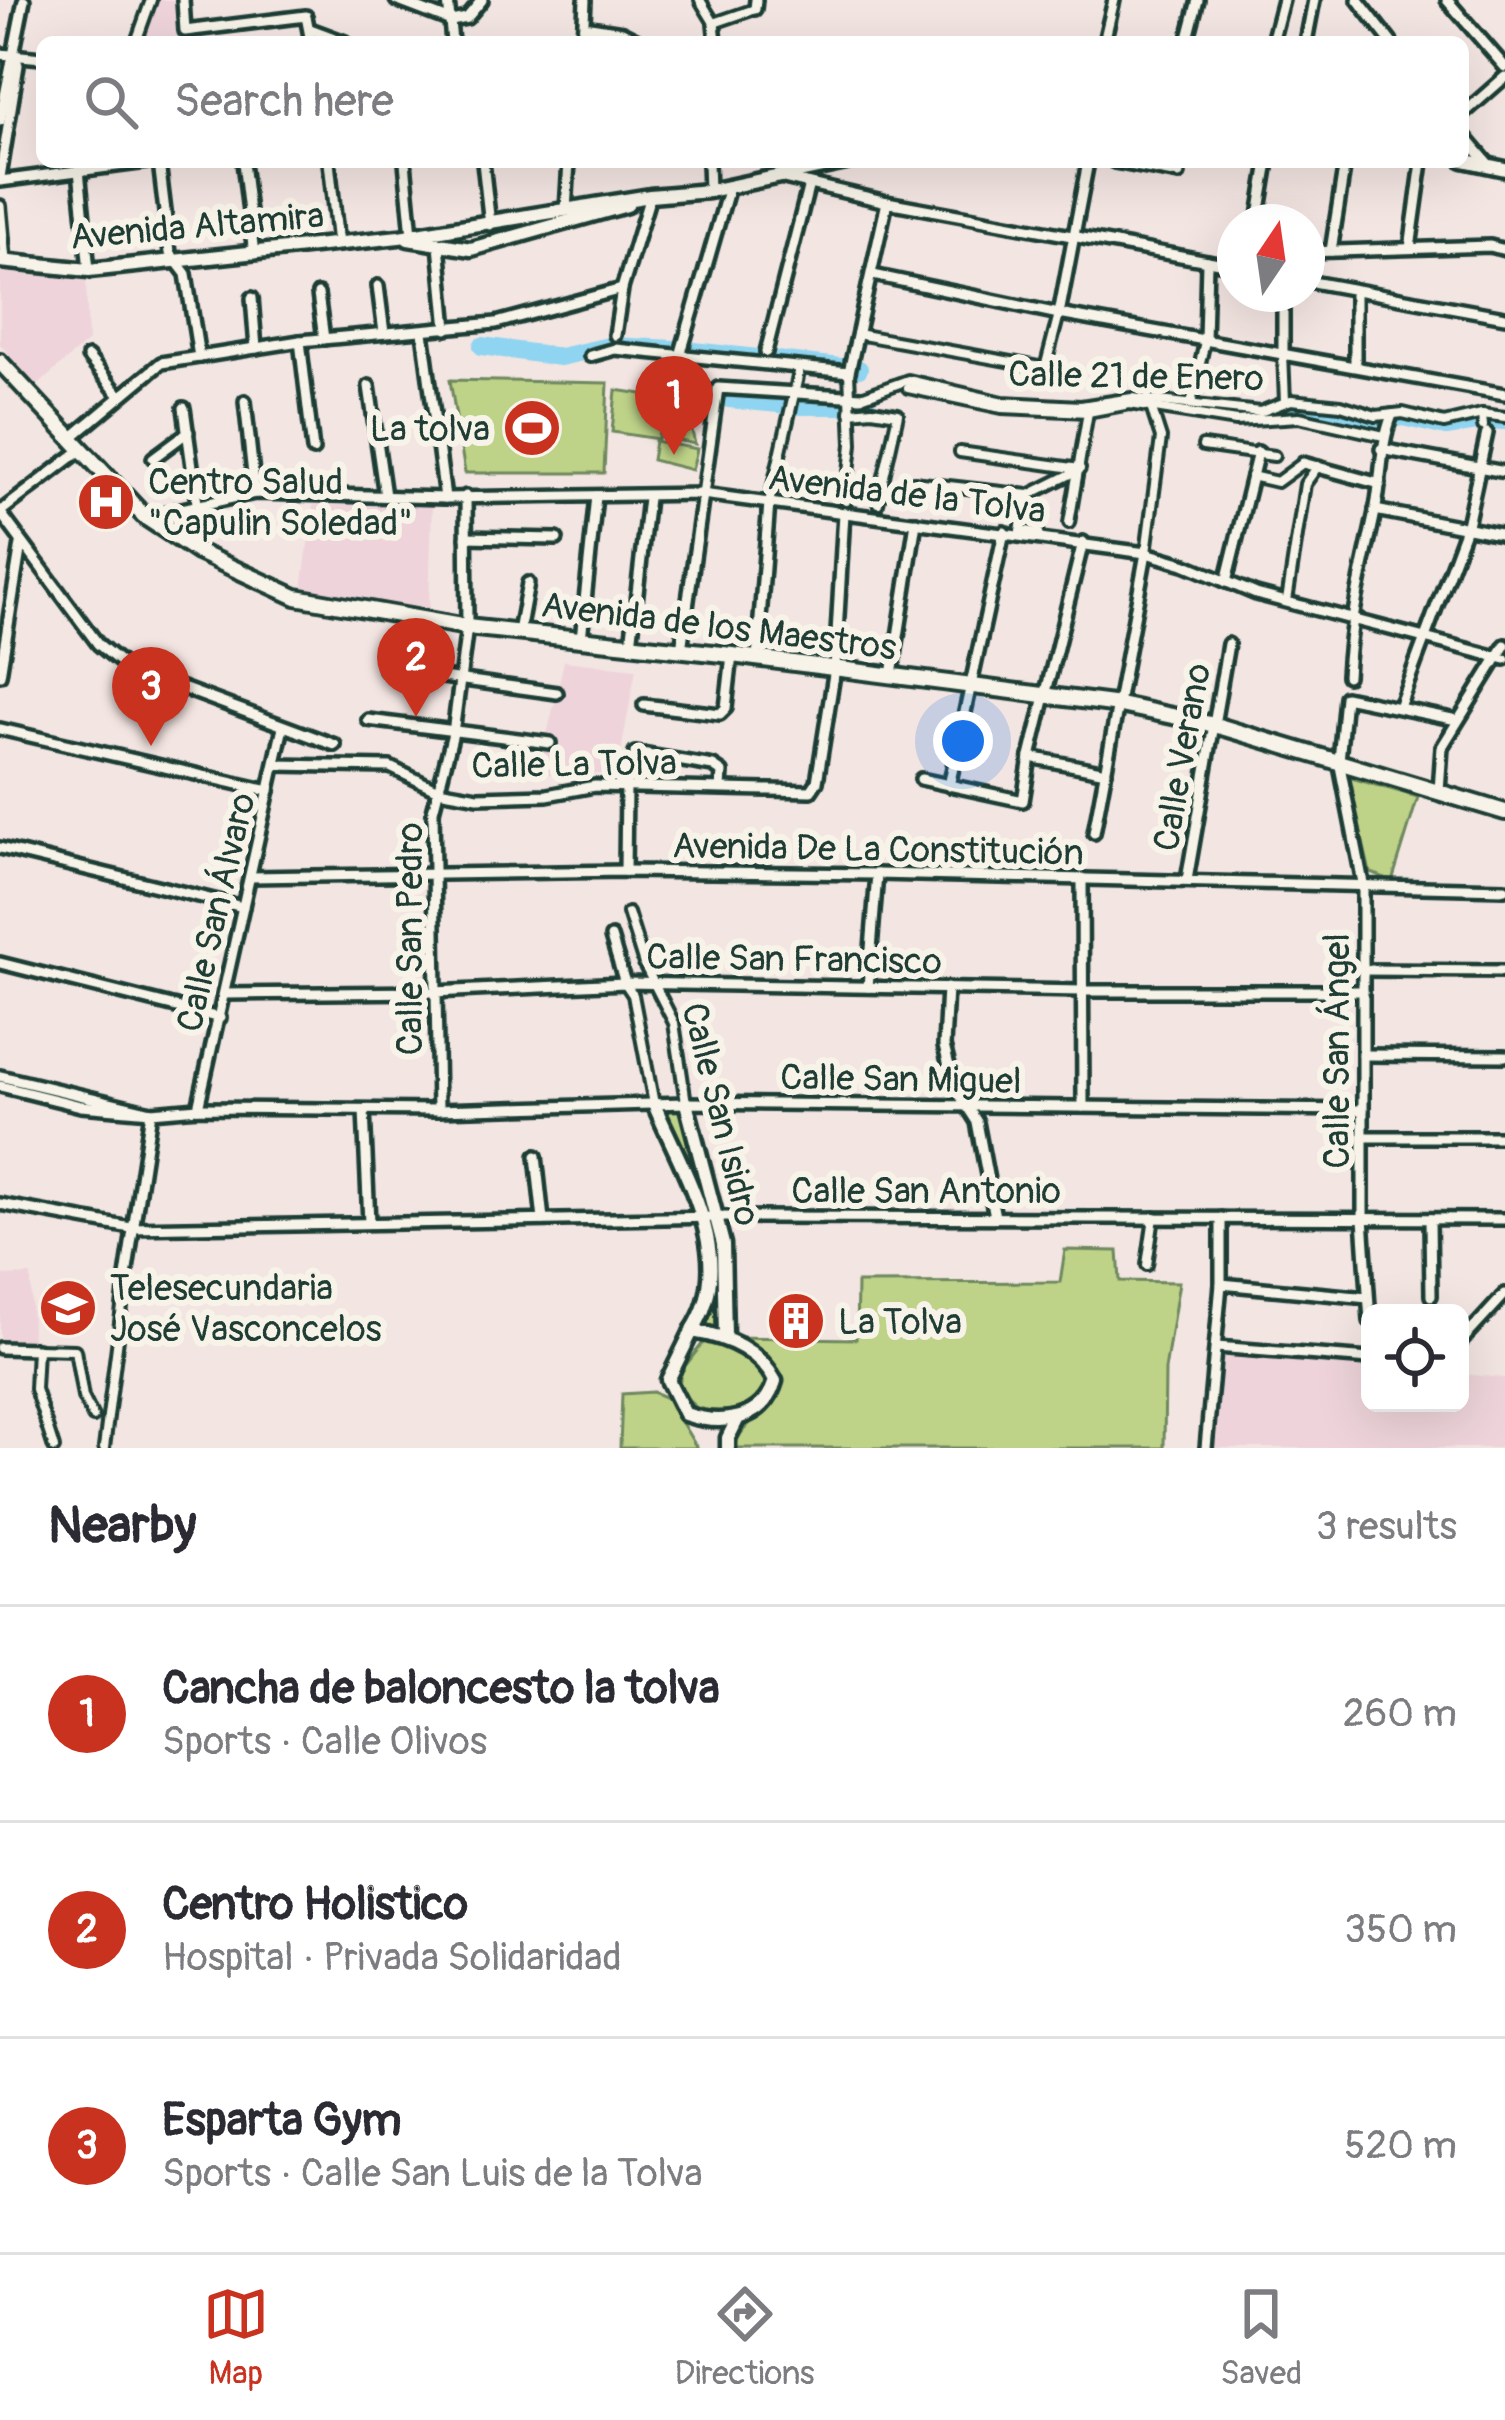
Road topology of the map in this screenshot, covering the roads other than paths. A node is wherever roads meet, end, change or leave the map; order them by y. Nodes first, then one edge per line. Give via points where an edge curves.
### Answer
1 (25, 0) edge
2 (151, 0) edge
3 (183, 0) edge
4 (302, 0) edge
5 (396, 0) edge
6 (448, 0) edge
7 (482, 0) edge
8 (585, 0) edge
9 (700, 0) edge
10 (1114, 0) edge
11 (1198, 0) edge
12 (1283, 0) edge
13 (1314, 0) edge
14 (1358, 0) edge
15 (1447, 0) edge
16 (756, 4) edge
17 (306, 16) junction
18 (451, 21) junction
19 (715, 23) junction
20 (584, 26) junction
21 (310, 29) junction
22 (138, 36) edge
23 (186, 36) edge
24 (192, 36) edge
25 (311, 36) edge
26 (328, 36) edge
27 (452, 36) edge
28 (583, 36) edge
29 (630, 36) edge
30 (716, 36) edge
31 (1105, 36) edge
32 (1189, 36) edge
33 (1274, 36) edge
34 (1307, 36) edge
35 (1386, 36) edge
36 (0, 54) edge
37 (15, 56) junction
38 (36, 58) edge
39 (1505, 67) edge
40 (1505, 77) edge
41 (1469, 109) edge
42 (0, 118) edge
43 (1469, 141) edge
44 (1469, 161) edge
45 (1490, 166) junction
46 (85, 168) edge
47 (160, 168) edge
48 (244, 168) edge
49 (330, 168) edge
50 (405, 168) edge
51 (484, 168) edge
52 (569, 168) edge
53 (708, 168) edge
54 (815, 168) edge
55 (1087, 168) edge
56 (1146, 168) edge
57 (1267, 168) edge
58 (1344, 168) edge
59 (1421, 168) edge
60 (1505, 169) edge
61 (79, 170) junction
62 (1179, 174) dead end
63 (773, 176) junction
64 (0, 179) edge
65 (809, 184) junction
66 (729, 187) junction
67 (709, 191) junction
68 (650, 196) junction
69 (887, 202) junction
70 (1261, 204) edge
71 (0, 206) edge
72 (566, 211) junction
73 (490, 225) junction
74 (1074, 234) junction
75 (405, 236) junction
76 (338, 244) junction
77 (439, 245) junction
78 (1410, 248) junction
79 (1505, 250) edge
80 (1325, 251) edge
81 (1331, 251) junction
82 (254, 254) junction
83 (1217, 259) edge
84 (1207, 260) junction
85 (2, 261) edge
86 (179, 262) junction
87 (1217, 262) edge
88 (89, 270) junction
89 (873, 275) junction
90 (1325, 284) edge
91 (378, 286) dead end
92 (622, 289) junction
93 (1355, 290) junction
94 (318, 294) dead end
95 (252, 298) dead end
96 (1283, 312) edge
97 (1059, 314) junction
98 (1505, 317) edge
99 (447, 329) junction
100 (422, 332) junction
101 (384, 333) junction
102 (857, 334) junction
103 (615, 335) joint
104 (324, 339) junction
105 (300, 341) junction
106 (1204, 341) junction
107 (256, 348) junction
108 (615, 349) junction
109 (588, 351) dead end
110 (682, 352) junction
111 (766, 352) joint
112 (1283, 353) junction
113 (88, 357) dead end
114 (199, 357) junction
115 (0, 362) edge
116 (764, 366) junction
117 (1355, 366) junction
118 (800, 368) junction
119 (849, 368) junction
120 (369, 386) dead end
121 (924, 386) junction
122 (908, 388) dead end
123 (1505, 394) edge
124 (120, 396) junction
125 (862, 397) joint
126 (245, 401) dead end
127 (794, 402) junction
128 (1285, 403) junction
129 (1191, 404) dead end
130 (1151, 405) junction
131 (849, 406) junction
132 (184, 408) dead end
133 (1065, 408) junction
134 (1088, 412) junction
135 (1481, 414) junction
136 (1392, 415) junction
137 (1505, 417) edge
138 (1485, 430) joint
139 (188, 432) junction
140 (1386, 432) junction
141 (75, 445) junction
142 (1204, 446) dead end
143 (1381, 449) junction
144 (313, 450) dead end
145 (960, 452) dead end
146 (1258, 452) junction
147 (1274, 456) dead end
148 (153, 458) dead end
149 (1303, 463) joint
150 (1318, 466) junction
151 (1480, 466) junction
152 (1080, 469) junction
153 (1505, 472) edge
154 (1251, 476) junction
155 (920, 483) dead end
156 (1380, 484) junction
157 (255, 493) junction
158 (702, 494) junction
159 (1029, 495) junction
160 (385, 496) junction
161 (466, 496) junction
162 (596, 496) junction
163 (648, 497) junction
164 (445, 498) junction
165 (197, 503) junction
166 (769, 503) junction
167 (878, 503) dead end
168 (845, 507) junction
169 (1375, 510) junction
170 (0, 512) edge
171 (145, 517) junction
172 (916, 522) junction
173 (1069, 524) dead end
174 (1467, 525) junction
175 (1004, 532) junction
176 (1040, 533) dead end
177 (1505, 535) edge
178 (466, 537) junction
179 (557, 539) dead end
180 (1083, 542) junction
181 (21, 544) junction
182 (1146, 553) junction
183 (1226, 582) junction
184 (528, 583) dead end
185 (1286, 601) junction
186 (1350, 617) junction
187 (4, 618) edge
188 (467, 627) junction
189 (519, 632) junction
190 (1426, 636) junction
191 (581, 639) junction
192 (1228, 644) dead end
193 (631, 645) junction
194 (1505, 645) edge
195 (681, 650) junction
196 (732, 655) junction
197 (757, 658) junction
198 (1502, 658) edge
199 (836, 668) junction
200 (385, 669) dead end
201 (0, 675) edge
202 (892, 675) junction
203 (1347, 676) dead end
204 (461, 683) junction
205 (972, 684) junction
206 (556, 694) dead end
207 (1047, 694) junction
208 (644, 705) dead end
209 (1120, 705) junction
210 (1399, 707) junction
211 (368, 720) dead end
212 (1457, 720) junction
213 (1215, 725) junction
214 (283, 727) junction
215 (0, 729) edge
216 (453, 733) junction
217 (550, 743) dead end
218 (335, 745) dead end
219 (635, 753) dead end
220 (1030, 757) junction
221 (1339, 761) junction
222 (275, 765) junction
223 (1106, 772) junction
224 (921, 779) dead end
225 (626, 785) junction
226 (950, 786) junction
227 (721, 788) junction
228 (438, 790) junction
229 (269, 791) junction
230 (1439, 791) junction
231 (1505, 812) edge
232 (1094, 833) dead end
233 (0, 848) edge
234 (625, 871) junction
235 (877, 874) junction
236 (432, 876) junction
237 (250, 877) junction
238 (1082, 878) junction
239 (1187, 880) junction
240 (1363, 883) junction
241 (1505, 890) edge
242 (243, 907) junction
243 (628, 913) dead end
244 (611, 937) dead end
245 (0, 963) edge
246 (1363, 970) junction
247 (1505, 971) edge
248 (625, 983) junction
249 (658, 983) junction
250 (868, 987) junction
251 (947, 988) junction
252 (1082, 991) junction
253 (1363, 991) junction
254 (434, 992) junction
255 (225, 994) junction
256 (220, 1018) junction
257 (1363, 1055) junction
258 (1505, 1056) edge
259 (0, 1076) edge
260 (0, 1086) edge
261 (686, 1103) junction
262 (654, 1104) junction
263 (966, 1104) junction
264 (1084, 1107) junction
265 (198, 1108) junction
266 (364, 1110) junction
267 (438, 1110) junction
268 (1363, 1110) junction
269 (151, 1112) junction
270 (1363, 1137) junction
271 (1505, 1137) edge
272 (536, 1156) dead end
273 (0, 1204) edge
274 (710, 1217) junction
275 (995, 1217) junction
276 (1154, 1217) junction
277 (1221, 1218) junction
278 (1363, 1219) junction
279 (1430, 1219) junction
280 (1505, 1219) edge
281 (543, 1220) junction
282 (369, 1223) junction
283 (131, 1228) junction
284 (1147, 1265) dead end
285 (125, 1283) joint
286 (1221, 1284) junction
287 (1505, 1294) edge
288 (1431, 1296) dead end
289 (1368, 1298) junction
290 (1368, 1304) edge
291 (1469, 1326) edge
292 (692, 1331) junction
293 (725, 1336) junction
294 (1216, 1347) junction
295 (0, 1348) edge
296 (37, 1348) junction
297 (1361, 1358) edge
298 (93, 1417) dead end
299 (737, 1420) junction
300 (54, 1448) edge
301 (104, 1448) edge
302 (728, 1448) edge
303 (1206, 1448) edge

1 - 37 street
2 - 22 street
3 - 23 street
4 - 17 street
5 - 18 street
6 - 18 street
7 - 18 street via 467,18
8 - 20 street
9 - 19 street
10 - 31 street
11 - 32 street
12 - 33 street
13 - 34 street
14 - 35 street
15 - 39 street
16 - 19 street
17 - 21 street
17 - 24 street
18 - 27 street
19 - 30 street
20 - 28 street
20 - 29 street
21 - 25 street
21 - 26 street
36 - 37 street
37 - 38 street
37 - 42 street
37 - 64 street
40 - 41 street
43 - 45 street
44 - 45 street
45 - 60 street
46 - 61 street
47 - 86 street via 170,253
48 - 82 street
49 - 76 street
50 - 75 street
51 - 73 street
52 - 72 street
53 - 67 street
54 - 63 street, Avenida Altamira
55 - 74 street
56 - 62 street
57 - 70 street
58 - 81 street
59 - 78 street
61 - 64 street
61 - 88 street
63 - 65 street
63 - 66 street, Avenida Altamira
65 - 69 street
65 - 111 street
66 - 67 street, Avenida Altamira
66 - 110 street
67 - 68 street, Avenida Altamira
68 - 72 street, Avenida Altamira
68 - 77 street, Avenida Altamira via 471,249
68 - 92 street
69 - 74 street
69 - 89 street
71 - 85 street
72 - 73 street, Avenida Altamira
73 - 75 street, Avenida Altamira
74 - 84 street
74 - 97 street
75 - 76 street, Avenida Altamira
75 - 77 street, Avenida Altamira
76 - 82 street, Avenida Altamira
77 - 99 street
78 - 79 street
78 - 81 street
80 - 81 street
82 - 86 street, Avenida Altamira
83 - 84 street
84 - 87 street
84 - 106 street
85 - 88 street, Avenida Altamira
86 - 88 street, Avenida Altamira
86 - 114 street
89 - 97 street
89 - 102 street
90 - 93 street
91 - 101 street
92 - 99 street
92 - 103 street
93 - 98 street
93 - 117 street
94 - 104 street
95 - 107 street
96 - 112 street
97 - 102 street via 1045,368
97 - 106 street
99 - 100 street
100 - 101 street
100 - 164 street
101 - 104 street
102 - 119 street
103 - 108 street
104 - 105 street
105 - 107 street
105 - 144 street
106 - 112 street
106 - 129 street
107 - 114 street
108 - 109 street
108 - 110 street
110 - 116 street
111 - 116 street
112 - 117 street
112 - 128 street
113 - 124 street
114 - 124 street via 160,363
115 - 141 main road, Avenida de los Maestros
116 - 118 street
117 - 123 street
118 - 119 street
118 - 127 street
119 - 131 street
120 - 160 street
121 - 122 street
121 - 125 street via 908,380
121 - 133 street via 1002,408
124 - 141 street
125 - 131 street
126 - 157 street
127 - 131 street
127 - 158 street via 718,388
127 - 166 street
128 - 130 street, Calle 21 de Enero via 1260,412
128 - 136 street, Calle 21 de Enero
130 - 133 street, Calle 21 de Enero via 1132,398
130 - 134 street
130 - 140 street via 1236,421 1299,418
130 - 182 street via 1161,438
131 - 167 street via 898,414
131 - 168 street
132 - 139 street
133 - 134 street
134 - 152 street
135 - 136 street, Calle 21 de Enero via 1444,423
135 - 137 street, Calle 21 de Enero
135 - 138 street
136 - 140 street
138 - 151 street
139 - 148 street
139 - 165 street
140 - 143 street
141 - 170 street
141 - 171 main road, Avenida de los Maestros
142 - 146 street
143 - 151 street
143 - 156 street
145 - 152 street
146 - 147 street
146 - 154 street
149 - 150 street
149 - 154 street via 1277,482
150 - 156 street
150 - 185 street via 1304,484
151 - 153 street
151 - 174 street
152 - 159 street
152 - 173 street
154 - 183 street
155 - 159 street
156 - 169 street
157 - 160 street, Avenida de la Tolva
157 - 165 street, Avenida de la Tolva
158 - 163 street, Avenida de la Tolva
158 - 166 street, Avenida de la Tolva
158 - 195 street
159 - 176 street via 1020,530
160 - 164 street, Avenida de la Tolva
161 - 162 street, Avenida de la Tolva
161 - 164 street, Avenida de la Tolva
161 - 178 street, Calle San Pedro
162 - 163 street, Avenida de la Tolva
162 - 191 street
163 - 193 street
165 - 171 street, Avenida de la Tolva
166 - 168 street, Avenida de la Tolva
166 - 197 street
168 - 172 street, Avenida de la Tolva
168 - 199 street
169 - 174 street
169 - 186 street
170 - 181 street
171 - 188 main road, Avenida de los Maestros via 198,552 296,597
172 - 175 street, Avenida de la Tolva
172 - 202 street
174 - 177 street
174 - 190 street
175 - 180 street, Avenida de la Tolva
175 - 205 street
178 - 179 street
178 - 188 street, Calle San Pedro
180 - 182 street, Avenida de la Tolva
180 - 207 street
181 - 187 street
181 - 214 street via 98,644 126,667
182 - 183 street, Avenida de la Tolva
182 - 209 street
183 - 185 street, Avenida de la Tolva
184 - 189 street
185 - 186 street, Avenida de la Tolva
186 - 190 street, Avenida de la Tolva
186 - 203 street
187 - 201 street
188 - 189 main road, Avenida de los Maestros
188 - 204 street, Calle San Pedro
189 - 191 main road, Avenida de los Maestros
190 - 198 street, Avenida de la Tolva
190 - 210 street
191 - 193 main road, Avenida de los Maestros
192 - 213 street, Calle Verano
193 - 195 main road, Avenida de los Maestros
194 - 198 street
195 - 196 main road, Avenida de los Maestros
196 - 197 main road, Avenida de los Maestros
196 - 208 street via 720,714
197 - 199 main road, Avenida de los Maestros
198 - 212 street
199 - 202 main road, Avenida de los Maestros
199 - 227 street, Calle La Tolva via 818,782 807,792
200 - 204 street
202 - 205 main road, Avenida de los Maestros
204 - 206 street
204 - 216 street, Calle San Pedro
205 - 207 main road, Avenida de los Maestros
205 - 226 street
207 - 209 main road, Avenida de los Maestros
207 - 220 street
209 - 213 main road, Avenida de los Maestros
209 - 223 street
210 - 212 street
210 - 221 street, Calle San Ángel via 1346,697
211 - 216 street
212 - 230 street via 1442,747
213 - 221 main road, Avenida de los Maestros
213 - 239 street, Calle Verano
214 - 218 street
214 - 222 street, Calle San Álvaro
215 - 229 street
216 - 217 street
216 - 228 street, Calle San Pedro
219 - 227 street via 713,766 722,772
220 - 223 street
220 - 226 street via 1023,801
221 - 230 main road, Avenida de los Maestros
221 - 240 street, Calle San Ángel
222 - 228 street, Calle La Tolva via 390,767
222 - 229 street, Calle San Álvaro
223 - 232 street
224 - 226 street
225 - 227 street, Calle La Tolva
225 - 228 street, Calle La Tolva via 501,796
225 - 234 street
228 - 236 street, Calle San Pedro
229 - 237 street, Calle San Álvaro
230 - 231 main road, Avenida de los Maestros
233 - 242 street
234 - 235 street, Avenida De La Constitución
234 - 236 street, Avenida De La Constitución
235 - 238 street, Avenida De La Constitución
235 - 250 street
236 - 237 street, Avenida De La Constitución
236 - 254 street, Calle San Pedro
237 - 242 street, Calle San Álvaro
238 - 239 street, Avenida De La Constitución
238 - 252 street
239 - 240 street, Avenida De La Constitución
240 - 241 street, Avenida De La Constitución
240 - 246 street, Calle San Ángel
242 - 255 street, Calle San Álvaro
243 - 249 street, Calle San Isidro
244 - 248 street, Calle San Isidro
245 - 256 street
246 - 247 street
246 - 253 street, Calle San Ángel
248 - 249 street, Calle San Francisco
248 - 254 street, Calle San Francisco
248 - 262 street, Calle San Isidro
249 - 250 street, Calle San Francisco
249 - 261 street, Calle San Isidro via 674,1023
250 - 251 street, Calle San Francisco
251 - 252 street, Calle San Francisco
251 - 263 street via 944,1046
252 - 253 street, Calle San Francisco
252 - 264 street
253 - 257 street, Calle San Ángel
254 - 255 street, Calle San Francisco
254 - 267 street, Calle San Pedro
255 - 256 street, Calle San Álvaro
256 - 265 street, Calle San Álvaro
257 - 258 street
257 - 268 street, Calle San Ángel
259 - 269 street, Calle San Miguel
260 - 269 street, Calle San Miguel
261 - 262 street, Calle San Miguel
261 - 263 street, Calle San Miguel
261 - 274 street, Calle San Isidro
262 - 267 street, Calle San Miguel
262 - 274 street, Calle San Isidro
263 - 264 street, Calle San Miguel
263 - 275 street
264 - 268 street, Calle San Miguel
265 - 266 street, Calle San Miguel
265 - 269 street, Calle San Miguel
266 - 267 street, Calle San Miguel
266 - 282 street
268 - 270 street, Calle San Ángel
269 - 283 street
270 - 271 street
270 - 278 street, Calle San Ángel
272 - 281 street
273 - 283 street, Calle San Antonio
274 - 275 street, Calle San Antonio
274 - 281 street, Calle San Antonio
274 - 292 street, Calle San Isidro via 710,1288
274 - 293 street, Calle San Isidro via 723,1244
275 - 276 street, Calle San Antonio
276 - 277 street, Calle San Antonio
276 - 284 street
277 - 278 street, Calle San Antonio
277 - 286 street
278 - 279 street, Calle San Antonio
278 - 289 street, Calle San Ángel
279 - 280 street, Calle San Antonio
279 - 288 street
281 - 282 street, Calle San Antonio
282 - 283 street, Calle San Antonio
283 - 285 street
285 - 301 street
286 - 289 street
286 - 294 street
287 - 291 street
289 - 290 street, Calle San Ángel
292 - 293 street
292 - 299 street via 668,1380 671,1390 685,1414
293 - 299 street via 768,1366 775,1381 770,1398
294 - 297 street
294 - 303 street
295 - 296 street
296 - 298 street via 75,1350
296 - 300 street via 35,1389
299 - 302 street

